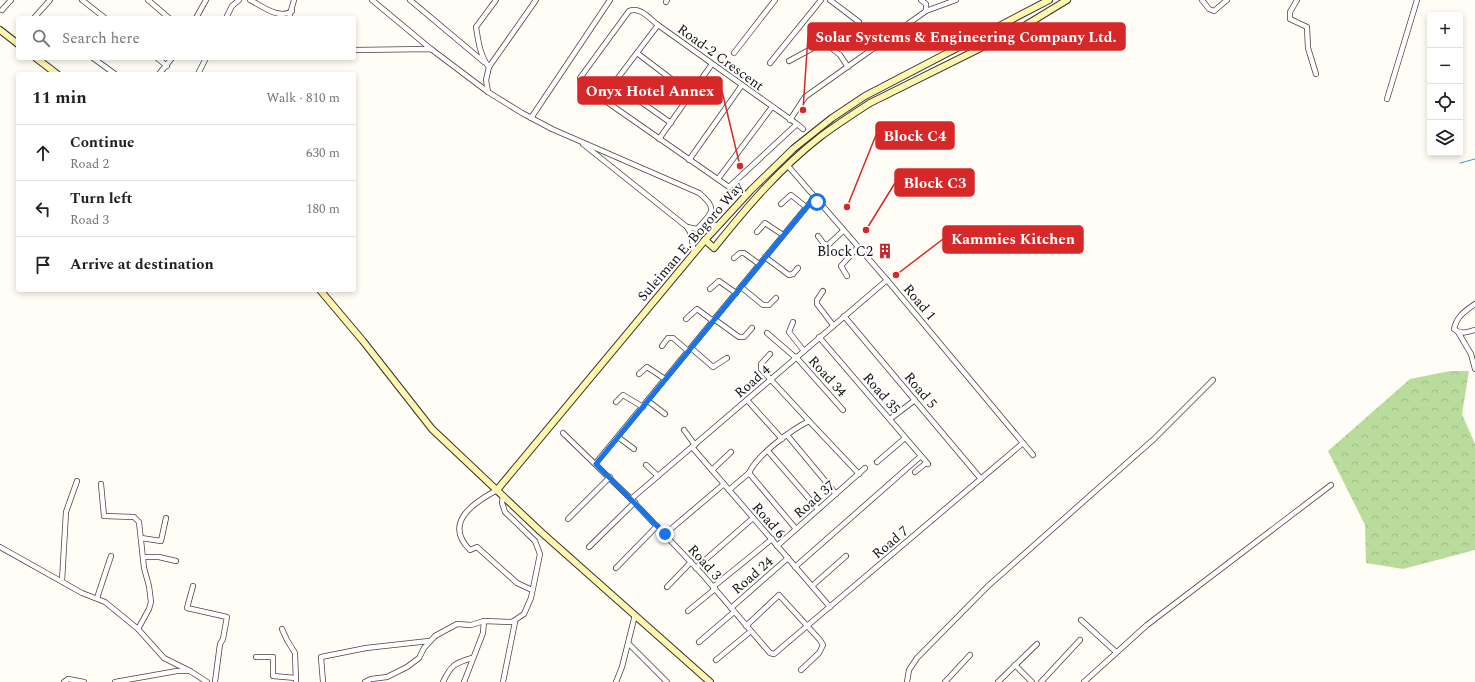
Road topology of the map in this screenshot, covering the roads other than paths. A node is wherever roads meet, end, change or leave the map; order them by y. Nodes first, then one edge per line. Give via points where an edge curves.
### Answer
1 (12, 0) edge
2 (50, 0) edge
3 (82, 0) edge
4 (148, 0) edge
5 (206, 0) edge
6 (239, 0) edge
7 (250, 0) edge
8 (294, 0) edge
9 (372, 0) edge
10 (410, 0) edge
11 (496, 0) edge
12 (536, 0) edge
13 (610, 0) edge
14 (775, 0) edge
15 (821, 0) edge
16 (830, 0) edge
17 (921, 0) edge
18 (956, 0) edge
19 (1049, 0) edge
20 (1067, 0) edge
21 (1202, 0) edge
22 (1227, 0) edge
23 (1297, 0) edge
24 (1417, 0) edge
25 (2, 10) dead end
26 (292, 11) junction
27 (926, 11) junction
28 (37, 16) edge
29 (102, 16) edge
30 (168, 16) edge
31 (197, 16) edge
32 (227, 16) edge
33 (290, 16) edge
34 (859, 22) dead end
35 (658, 26) junction
36 (0, 30) edge
37 (16, 42) edge
38 (431, 49) junction
39 (356, 50) edge
40 (637, 53) junction
41 (734, 53) dead end
42 (39, 60) edge
43 (96, 60) edge
44 (160, 60) edge
45 (171, 60) edge
46 (205, 60) edge
47 (789, 61) dead end
48 (712, 64) junction
49 (770, 64) dead end
50 (487, 65) junction
51 (167, 66) junction
52 (848, 67) junction
53 (54, 72) edge
54 (113, 72) edge
55 (161, 72) edge
56 (199, 72) edge
57 (1316, 74) dead end
58 (614, 83) junction
59 (742, 85) junction
60 (488, 92) junction
61 (691, 94) junction
62 (602, 99) junction
63 (1387, 99) dead end
64 (772, 107) junction
65 (531, 118) junction
66 (790, 120) junction
67 (671, 123) junction
68 (797, 124) junction
69 (803, 129) dead end
70 (659, 139) junction
71 (577, 140) junction
72 (689, 160) junction
73 (788, 166) junction
74 (718, 179) junction
75 (814, 198) junction
76 (781, 204) dead end
77 (806, 206) junction
78 (718, 225) junction
79 (687, 227) junction
80 (697, 228) junction
81 (843, 231) junction
82 (757, 232) dead end
83 (783, 235) junction
84 (818, 236) dead end
85 (705, 240) junction
86 (858, 247) junction
87 (694, 253) junction
88 (765, 257) junction
89 (734, 258) dead end
90 (759, 264) junction
91 (798, 268) dead end
92 (847, 276) dead end
93 (887, 280) junction
94 (741, 287) junction
95 (710, 289) dead end
96 (823, 291) dead end
97 (322, 292) edge
98 (736, 293) junction
99 (776, 298) dead end
100 (1475, 304) edge
101 (844, 316) junction
102 (686, 319) dead end
103 (713, 320) junction
104 (793, 322) dead end
105 (833, 326) junction
106 (752, 328) dead end
107 (1475, 330) edge
108 (1458, 332) junction
109 (767, 333) dead end
110 (819, 338) junction
111 (662, 346) dead end
112 (690, 349) junction
113 (804, 351) junction
114 (770, 354) dead end
115 (727, 358) dead end
116 (796, 358) junction
117 (1475, 369) edge
118 (639, 374) dead end
119 (665, 379) junction
120 (771, 379) junction
121 (1213, 380) dead end
122 (747, 400) junction
123 (915, 400) junction
124 (648, 401) junction
125 (616, 402) dead end
126 (643, 406) junction
127 (843, 410) dead end
128 (665, 414) dead end
129 (890, 419) junction
130 (809, 421) junction
131 (684, 430) dead end
132 (563, 433) dead end
133 (787, 435) junction
134 (618, 437) junction
135 (905, 438) junction
136 (782, 439) junction
137 (1023, 443) junction
138 (694, 446) junction
139 (634, 449) dead end
140 (768, 451) junction
141 (731, 452) dead end
142 (1034, 455) dead end
143 (921, 456) junction
144 (877, 462) dead end
145 (596, 464) junction
146 (646, 465) dead end
147 (866, 468) dead end
148 (712, 470) junction
149 (915, 472) dead end
150 (749, 473) junction
151 (859, 474) junction
152 (658, 476) junction
153 (610, 477) junction
154 (981, 479) junction
155 (77, 481) dead end
156 (101, 484) dead end
157 (724, 484) junction
158 (1331, 485) dead end
159 (497, 490) junction
160 (729, 490) junction
161 (836, 494) junction
162 (503, 496) junction
163 (633, 500) junction
164 (818, 509) junction
165 (166, 518) dead end
166 (753, 518) junction
167 (568, 519) dead end
168 (657, 526) junction
169 (796, 529) junction
170 (665, 534) junction
171 (141, 538) junction
172 (772, 540) junction
173 (777, 546) junction
174 (0, 547) edge
175 (590, 547) dead end
176 (111, 556) dead end
177 (846, 556) dead end
178 (143, 557) junction
179 (788, 558) junction
180 (176, 561) dead end
181 (691, 562) junction
182 (795, 567) junction
183 (616, 568) dead end
184 (696, 568) junction
185 (62, 581) junction
186 (193, 586) dead end
187 (812, 586) junction
188 (667, 587) dead end
189 (714, 588) junction
190 (532, 590) junction
191 (97, 598) junction
192 (830, 607) junction
193 (733, 610) junction
194 (688, 611) dead end
195 (635, 615) junction
196 (1081, 620) dead end
197 (484, 621) junction
198 (515, 622) junction
199 (746, 626) junction
200 (807, 627) junction
201 (138, 629) junction
202 (282, 629) dead end
203 (751, 631) junction
204 (1080, 640) dead end
205 (430, 641) junction
206 (699, 642) dead end
207 (629, 644) junction
208 (1037, 644) dead end
209 (1116, 652) junction
210 (770, 653) joint
211 (970, 655) dead end
212 (256, 657) dead end
213 (472, 658) junction
214 (716, 660) dead end
215 (1015, 665) junction
216 (801, 670) dead end
217 (190, 671) junction
218 (296, 680) edge
219 (64, 682) edge
220 (84, 682) edge
221 (115, 682) edge
222 (207, 682) edge
223 (216, 682) edge
224 (323, 682) edge
225 (365, 682) edge
226 (443, 682) edge
227 (464, 682) edge
228 (503, 682) edge
229 (616, 682) edge
230 (667, 682) edge
231 (710, 682) edge
232 (906, 682) edge
233 (945, 682) edge
234 (998, 682) edge
235 (1032, 682) edge
236 (1041, 682) edge
237 (1084, 682) edge

1 - 25 street
2 - 28 street
3 - 29 street
4 - 30 street
5 - 31 street
6 - 32 street
7 - 26 street via 283,15
8 - 26 street
9 - 38 street
10 - 50 street
11 - 50 street via 476,27
12 - 50 street
13 - 65 street
14 - 41 street
15 - 49 street
16 - 34 street
17 - 27 street via 926,4
18 - 27 street
19 - 78 main road, Suleiman E. Bogoro Way via 881,87 850,106 793,149
20 - 73 main road, Suleiman E. Bogoro Way via 1021,28 870,103 821,137
21 - 22 street via 1214,11
23 - 57 street via 1290,12 1290,19 1308,27 1308,48
24 - 63 street
26 - 33 street
27 - 52 street
35 - 40 street
35 - 48 street, Road-2 Crescent
35 - 62 street, Road-2 Crescent via 638,10 628,11 580,78 580,82
36 - 37 main road
38 - 39 street
38 - 60 street
40 - 58 street
40 - 61 street
42 - 53 main road
43 - 54 street
44 - 51 street
45 - 51 street
46 - 56 street
47 - 52 street via 824,42 840,54
48 - 59 street, Road-2 Crescent
48 - 61 street
50 - 60 street
51 - 55 street
52 - 66 street via 805,97
58 - 62 street
58 - 67 street
59 - 64 street, Road-2 Crescent
59 - 72 street
60 - 65 street
61 - 67 street
62 - 70 street
64 - 66 street, Road-2 Crescent
64 - 74 street
65 - 71 street
66 - 68 street, Road-2 Crescent
67 - 70 street
68 - 69 street, Road-2 Crescent
68 - 74 street via 732,186 727,186
70 - 72 street
71 - 79 street
71 - 80 street via 699,193 709,201 712,214
72 - 74 street
73 - 75 street, Road 1
73 - 85 main road, Suleiman E. Bogoro Way via 747,208 714,248
75 - 77 street
75 - 81 street, Road 1
76 - 77 street via 791,195
77 - 83 street
78 - 80 street
78 - 85 main road, Suleiman E. Bogoro Way
79 - 80 street
79 - 87 street via 691,234
81 - 84 street via 828,245
81 - 86 street, Road 1
82 - 83 street via 765,223
83 - 88 street
85 - 87 main road, Suleiman E. Bogoro Way
86 - 92 street via 841,266
86 - 93 street, Road 1
87 - 159 main road, Suleiman E. Bogoro Way
88 - 90 street
88 - 91 street via 789,275
89 - 90 street via 742,253
90 - 94 street
93 - 101 street, Road 4
93 - 137 street, Road 1
94 - 98 street
94 - 99 street via 764,305 769,305
95 - 98 street via 719,281
96 - 105 street via 816,302
97 - 159 main road via 432,429
98 - 103 street
100 - 108 street via 1458,318 1454,329
101 - 105 street, Road 4
101 - 123 street, Road 5
102 - 103 street via 697,309
103 - 106 street via 738,337 744,337
103 - 112 street
104 - 113 street via 789,332
105 - 110 street, Road 4
107 - 108 street
108 - 117 street
109 - 116 street, Road 34
110 - 113 street, Road 4
110 - 129 street, Road 35
111 - 112 street via 671,338
112 - 115 street via 713,367
112 - 119 street
113 - 116 street, Road 4
114 - 120 street via 761,367
116 - 120 street, Road 4
116 - 127 street, Road 34
118 - 119 street via 647,367
119 - 124 street
120 - 122 street, Road 4
120 - 130 street
121 - 232 street via 1154,439 988,586 916,658
122 - 136 street
122 - 138 street, Road 4
123 - 129 street
123 - 154 street, Road 5
124 - 126 street
124 - 128 street
125 - 126 street via 624,395
126 - 134 street
129 - 135 street, Road 35
130 - 133 street
130 - 151 street
131 - 138 street, Road 6
132 - 145 street, Road 3
133 - 136 street
133 - 161 street
134 - 139 street
134 - 145 street
135 - 143 street, Road 35
135 - 144 street
136 - 140 street
137 - 142 street, Road 1
137 - 154 street, Road 7
138 - 148 street, Road 6
138 - 152 street, Road 4
140 - 150 street via 756,461
140 - 164 street
141 - 148 street
143 - 149 street, Road 35 via 927,464
143 - 182 street
145 - 153 street, Road 3
146 - 152 street
147 - 151 street, Road 37
148 - 157 street, Road 6
150 - 160 street
150 - 169 street
151 - 161 street, Road 37
152 - 163 street, Road 4
153 - 163 street, Road 3
153 - 167 street
154 - 192 street, Road 7
155 - 185 street via 66,512
156 - 171 street via 103,515 137,519
157 - 160 street, Road 6
157 - 170 street
158 - 209 street via 1147,625
159 - 162 main road
159 - 190 street via 481,498 465,514 459,527 460,538 470,550 477,547 517,583
160 - 166 street, Road 6
161 - 164 street, Road 37
162 - 190 street via 505,512 535,541 540,554
162 - 195 main road
163 - 168 street, Road 3
163 - 175 street, Road 4
164 - 169 street, Road 37
165 - 171 street via 161,541
166 - 172 street, Road 6
166 - 184 street
168 - 170 street, Road 3
168 - 183 street
169 - 173 street, Road 37
170 - 181 street, Road 3
171 - 178 street
172 - 173 street, Road 6
172 - 189 street
173 - 179 street, Road 6
174 - 185 street
176 - 191 street
177 - 187 street
178 - 180 street
178 - 201 street via 151,602
179 - 182 street, Road 6
179 - 193 street, Road 24
181 - 184 street, Road 3
181 - 188 street
182 - 187 street, Road 6
184 - 189 street, Road 3
185 - 191 street via 82,593
186 - 223 street via 187,608 227,617 220,644
187 - 192 street, Road 6
189 - 193 street, Road 3
189 - 194 street
190 - 198 street via 524,614
191 - 201 street
192 - 200 street, Road 7
193 - 199 street, Road 3
193 - 206 street, Road 24
195 - 207 street
195 - 231 main road
196 - 209 street
197 - 198 street
197 - 205 street via 458,623
197 - 213 street via 483,633
198 - 228 street
199 - 200 street via 779,595
199 - 203 street, Road 3
200 - 210 street, Road 7 via 780,651
200 - 216 street via 822,642 822,650
201 - 217 street via 164,658
202 - 218 street via 295,653
203 - 210 street, Road 3
203 - 214 street
204 - 236 street
205 - 224 street via 366,648 321,657
205 - 225 street via 419,658 407,667 387,677
207 - 229 street
207 - 230 street
208 - 215 street
209 - 237 street
211 - 233 street
212 - 218 street via 273,657 273,676
213 - 226 street via 456,663 448,671
213 - 227 street
215 - 234 street
215 - 235 street
217 - 221 street
217 - 222 street
219 - 220 street via 68,679

